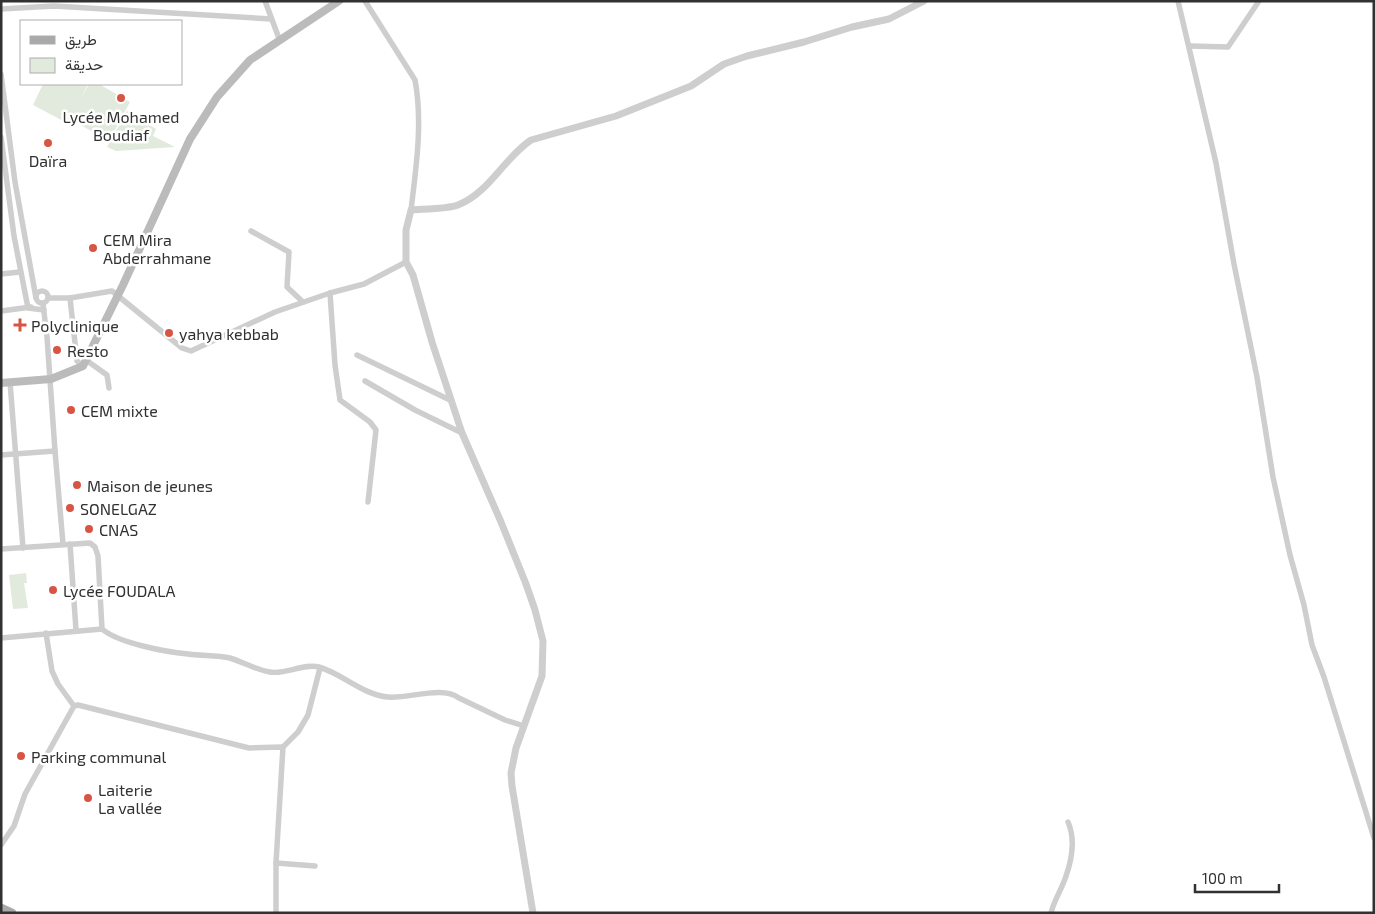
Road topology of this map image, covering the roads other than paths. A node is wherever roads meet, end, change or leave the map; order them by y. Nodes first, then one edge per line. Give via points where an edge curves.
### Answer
1 (265, 1) edge
2 (339, 1) edge
3 (364, 1) edge
4 (924, 1) edge
5 (1178, 1) edge
6 (1259, 1) edge
7 (1, 9) edge
8 (271, 20) junction
9 (280, 40) junction
10 (1190, 46) junction
11 (1, 74) edge
12 (2, 93) edge
13 (1, 137) edge
14 (4, 182) edge
15 (411, 210) junction
16 (251, 231) dead end
17 (406, 262) junction
18 (20, 272) junction
19 (1, 274) edge
20 (330, 293) junction
21 (118, 294) junction
22 (49, 298) junction
23 (70, 298) junction
24 (303, 302) junction
25 (40, 304) junction
26 (28, 308) junction
27 (1, 311) edge
28 (357, 355) dead end
29 (84, 363) junction
30 (51, 379) junction
31 (365, 381) dead end
32 (6, 382) edge
33 (109, 388) dead end
34 (452, 401) junction
35 (462, 433) junction
36 (55, 451) junction
37 (16, 454) junction
38 (1, 455) edge
39 (368, 502) dead end
40 (66, 544) junction
41 (23, 548) junction
42 (1, 549) edge
43 (102, 629) junction
44 (76, 630) junction
45 (46, 633) junction
46 (1, 638) edge
47 (320, 668) junction
48 (74, 706) junction
49 (524, 726) junction
50 (284, 747) junction
51 (1068, 822) dead end
52 (1374, 838) edge
53 (1, 845) edge
54 (276, 863) junction
55 (315, 866) dead end
56 (1, 908) edge
57 (12, 913) edge
58 (276, 913) edge
59 (533, 913) edge
60 (1051, 913) edge

1 - 8 street
2 - 9 main road
3 - 15 street via 415,80 418,124
4 - 15 street via 889,19 724,64 691,86 616,116 531,140 521,146 490,182 468,200 456,206
5 - 10 street
6 - 10 street via 1228,47
7 - 8 street via 54,6
8 - 9 street
9 - 21 main road via 250,60 217,97 190,139
10 - 52 street via 1216,163 1290,555 1312,644
11 - 12 street
12 - 25 street via 18,201
13 - 14 street
14 - 18 street
15 - 17 street via 406,230
16 - 24 street via 289,252 287,287
17 - 20 street via 364,284
17 - 34 street via 413,275
18 - 19 street
18 - 26 street
20 - 24 street
20 - 39 street via 340,400 376,430
21 - 23 street via 112,291
21 - 24 street via 182,348 191,351
21 - 29 main road
22 - 23 street
22 - 25 street
22 - 25 street via 43,291 38,293
23 - 29 street via 78,362
25 - 26 street
25 - 30 street
26 - 27 street
28 - 34 street
29 - 30 main road
29 - 33 street via 107,375
30 - 32 main road
30 - 36 street
31 - 35 street
32 - 37 street
34 - 35 street
35 - 49 street via 526,584 543,641 542,676
36 - 37 street
36 - 40 street
37 - 38 street
37 - 41 street
40 - 41 street
40 - 43 street via 90,543 95,547
40 - 44 street
41 - 42 street
43 - 44 street
43 - 47 street via 121,640 185,654 229,658 271,672
44 - 45 street
45 - 46 street
45 - 48 street via 52,670
47 - 49 street via 377,696 454,694
47 - 50 street via 308,715
48 - 50 street via 249,748
48 - 53 street via 25,794 14,826
49 - 59 street via 511,773
50 - 54 street
51 - 60 street via 1072,847 1066,876
54 - 55 street
54 - 58 street
56 - 57 main road

